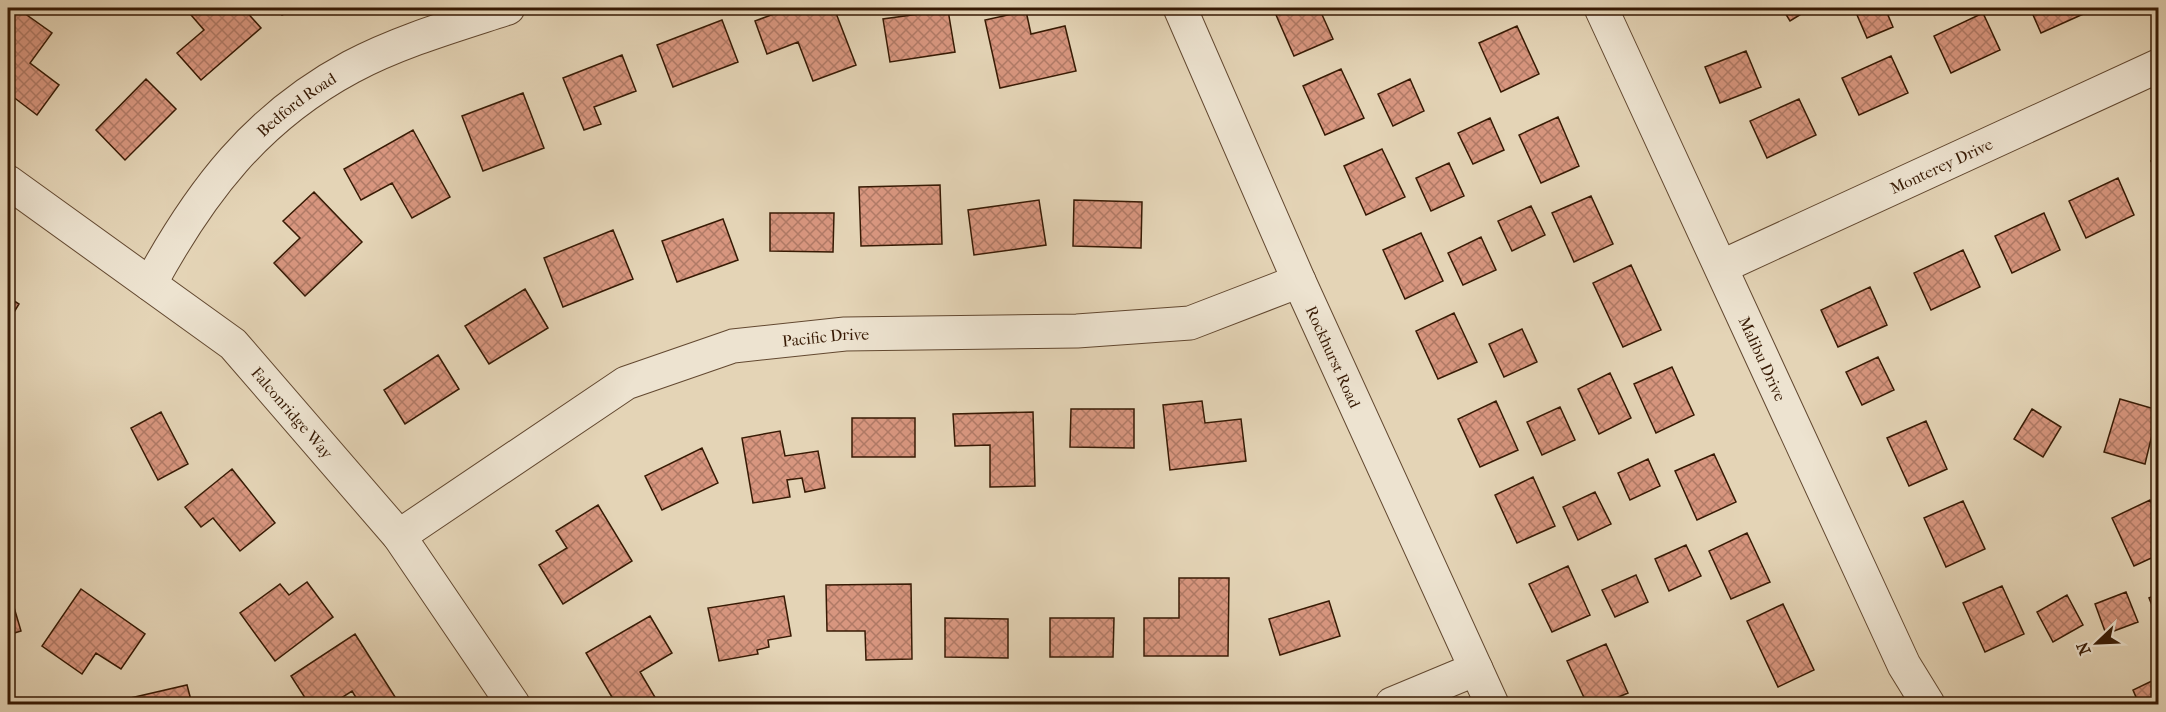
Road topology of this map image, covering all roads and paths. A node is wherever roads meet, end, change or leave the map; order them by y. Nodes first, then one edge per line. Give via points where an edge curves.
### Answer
1 (508, 8) edge
2 (1180, 8) edge
3 (1601, 8) edge
4 (2158, 66) edge
5 (8, 182) edge
6 (1723, 266) junction
7 (1299, 281) junction
8 (150, 284) junction
9 (399, 536) junction
10 (1476, 669) junction
11 (513, 705) edge
12 (1392, 705) edge
13 (1492, 705) edge
14 (1928, 705) edge

1 - 8 street, Bedford Road via 368,59 334,76 300,101 255,136 219,175
2 - 7 street, Rockhurst Road
3 - 6 street, Malibu Drive
4 - 6 street, Monterey Drive
5 - 8 street, Falconridge Way
6 - 14 street, Malibu Drive via 1904,665
7 - 9 street, Pacific Drive via 1190,323 1077,331 844,334 733,346 626,383
7 - 10 street, Rockhurst Road
8 - 9 street, Falconridge Way via 233,344
9 - 11 street, Falconridge Way
10 - 12 street
10 - 13 street, Rockhurst Road

